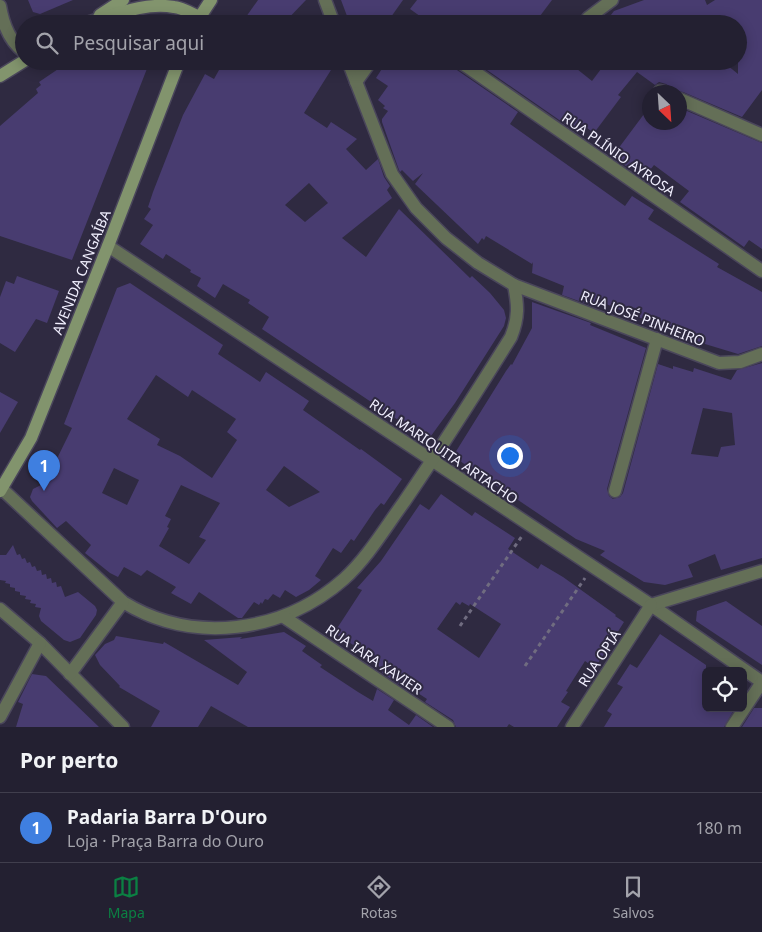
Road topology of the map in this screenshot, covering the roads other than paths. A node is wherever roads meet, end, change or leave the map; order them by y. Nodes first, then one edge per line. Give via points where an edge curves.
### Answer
1 (123, 0) edge
2 (211, 0) edge
3 (325, 0) edge
4 (612, 0) edge
5 (0, 6) edge
6 (99, 15) edge
7 (114, 15) edge
8 (189, 15) edge
9 (201, 15) edge
10 (331, 15) edge
11 (592, 15) edge
12 (15, 44) edge
13 (15, 67) edge
14 (176, 70) edge
15 (351, 70) edge
16 (365, 70) edge
17 (472, 70) edge
18 (0, 76) edge
19 (356, 82) junction
20 (687, 102) edge
21 (762, 135) edge
22 (108, 246) junction
23 (762, 271) edge
24 (514, 285) junction
25 (657, 339) junction
26 (762, 354) edge
27 (432, 461) junction
28 (1, 490) edge
29 (615, 491) dead end
30 (762, 571) edge
31 (123, 602) junction
32 (651, 606) junction
33 (0, 610) edge
34 (284, 617) junction
35 (40, 643) junction
36 (70, 674) junction
37 (762, 682) edge
38 (0, 717) edge
39 (123, 727) edge
40 (448, 727) edge
41 (572, 727) edge
42 (732, 727) edge

1 - 6 main road
2 - 9 main road
3 - 10 street
4 - 11 street
5 - 12 street via 3,21
7 - 8 main road via 152,6 175,7
13 - 18 main road
14 - 22 main road, AVENIDA CANGAÍBA
15 - 19 street, RUA JOSÉ PINHEIRO
16 - 19 street
17 - 23 street, RUA PLÍNIO AYROSA
19 - 24 street, RUA JOSÉ PINHEIRO via 392,174 416,208 446,238
20 - 21 street
22 - 27 street, RUA MARIQUITA ARTACHO
22 - 28 main road, AVENIDA CANGAÍBA via 31,438
24 - 25 street, RUA JOSÉ PINHEIRO
24 - 27 street via 518,313 512,337
25 - 26 street, RUA JOSÉ PINHEIRO via 719,363 740,362
25 - 29 street
27 - 32 street, RUA MARIQUITA ARTACHO
27 - 34 street via 367,555 343,580
28 - 31 street
30 - 32 street
31 - 34 street via 140,613 203,628 254,625
31 - 36 street
32 - 37 street, RUA MARIQUITA ARTACHO
32 - 41 street, RUA OPIÁ
33 - 35 street
34 - 40 street, RUA IARA XAVIER
35 - 36 street
35 - 38 street
36 - 39 street
37 - 42 street

